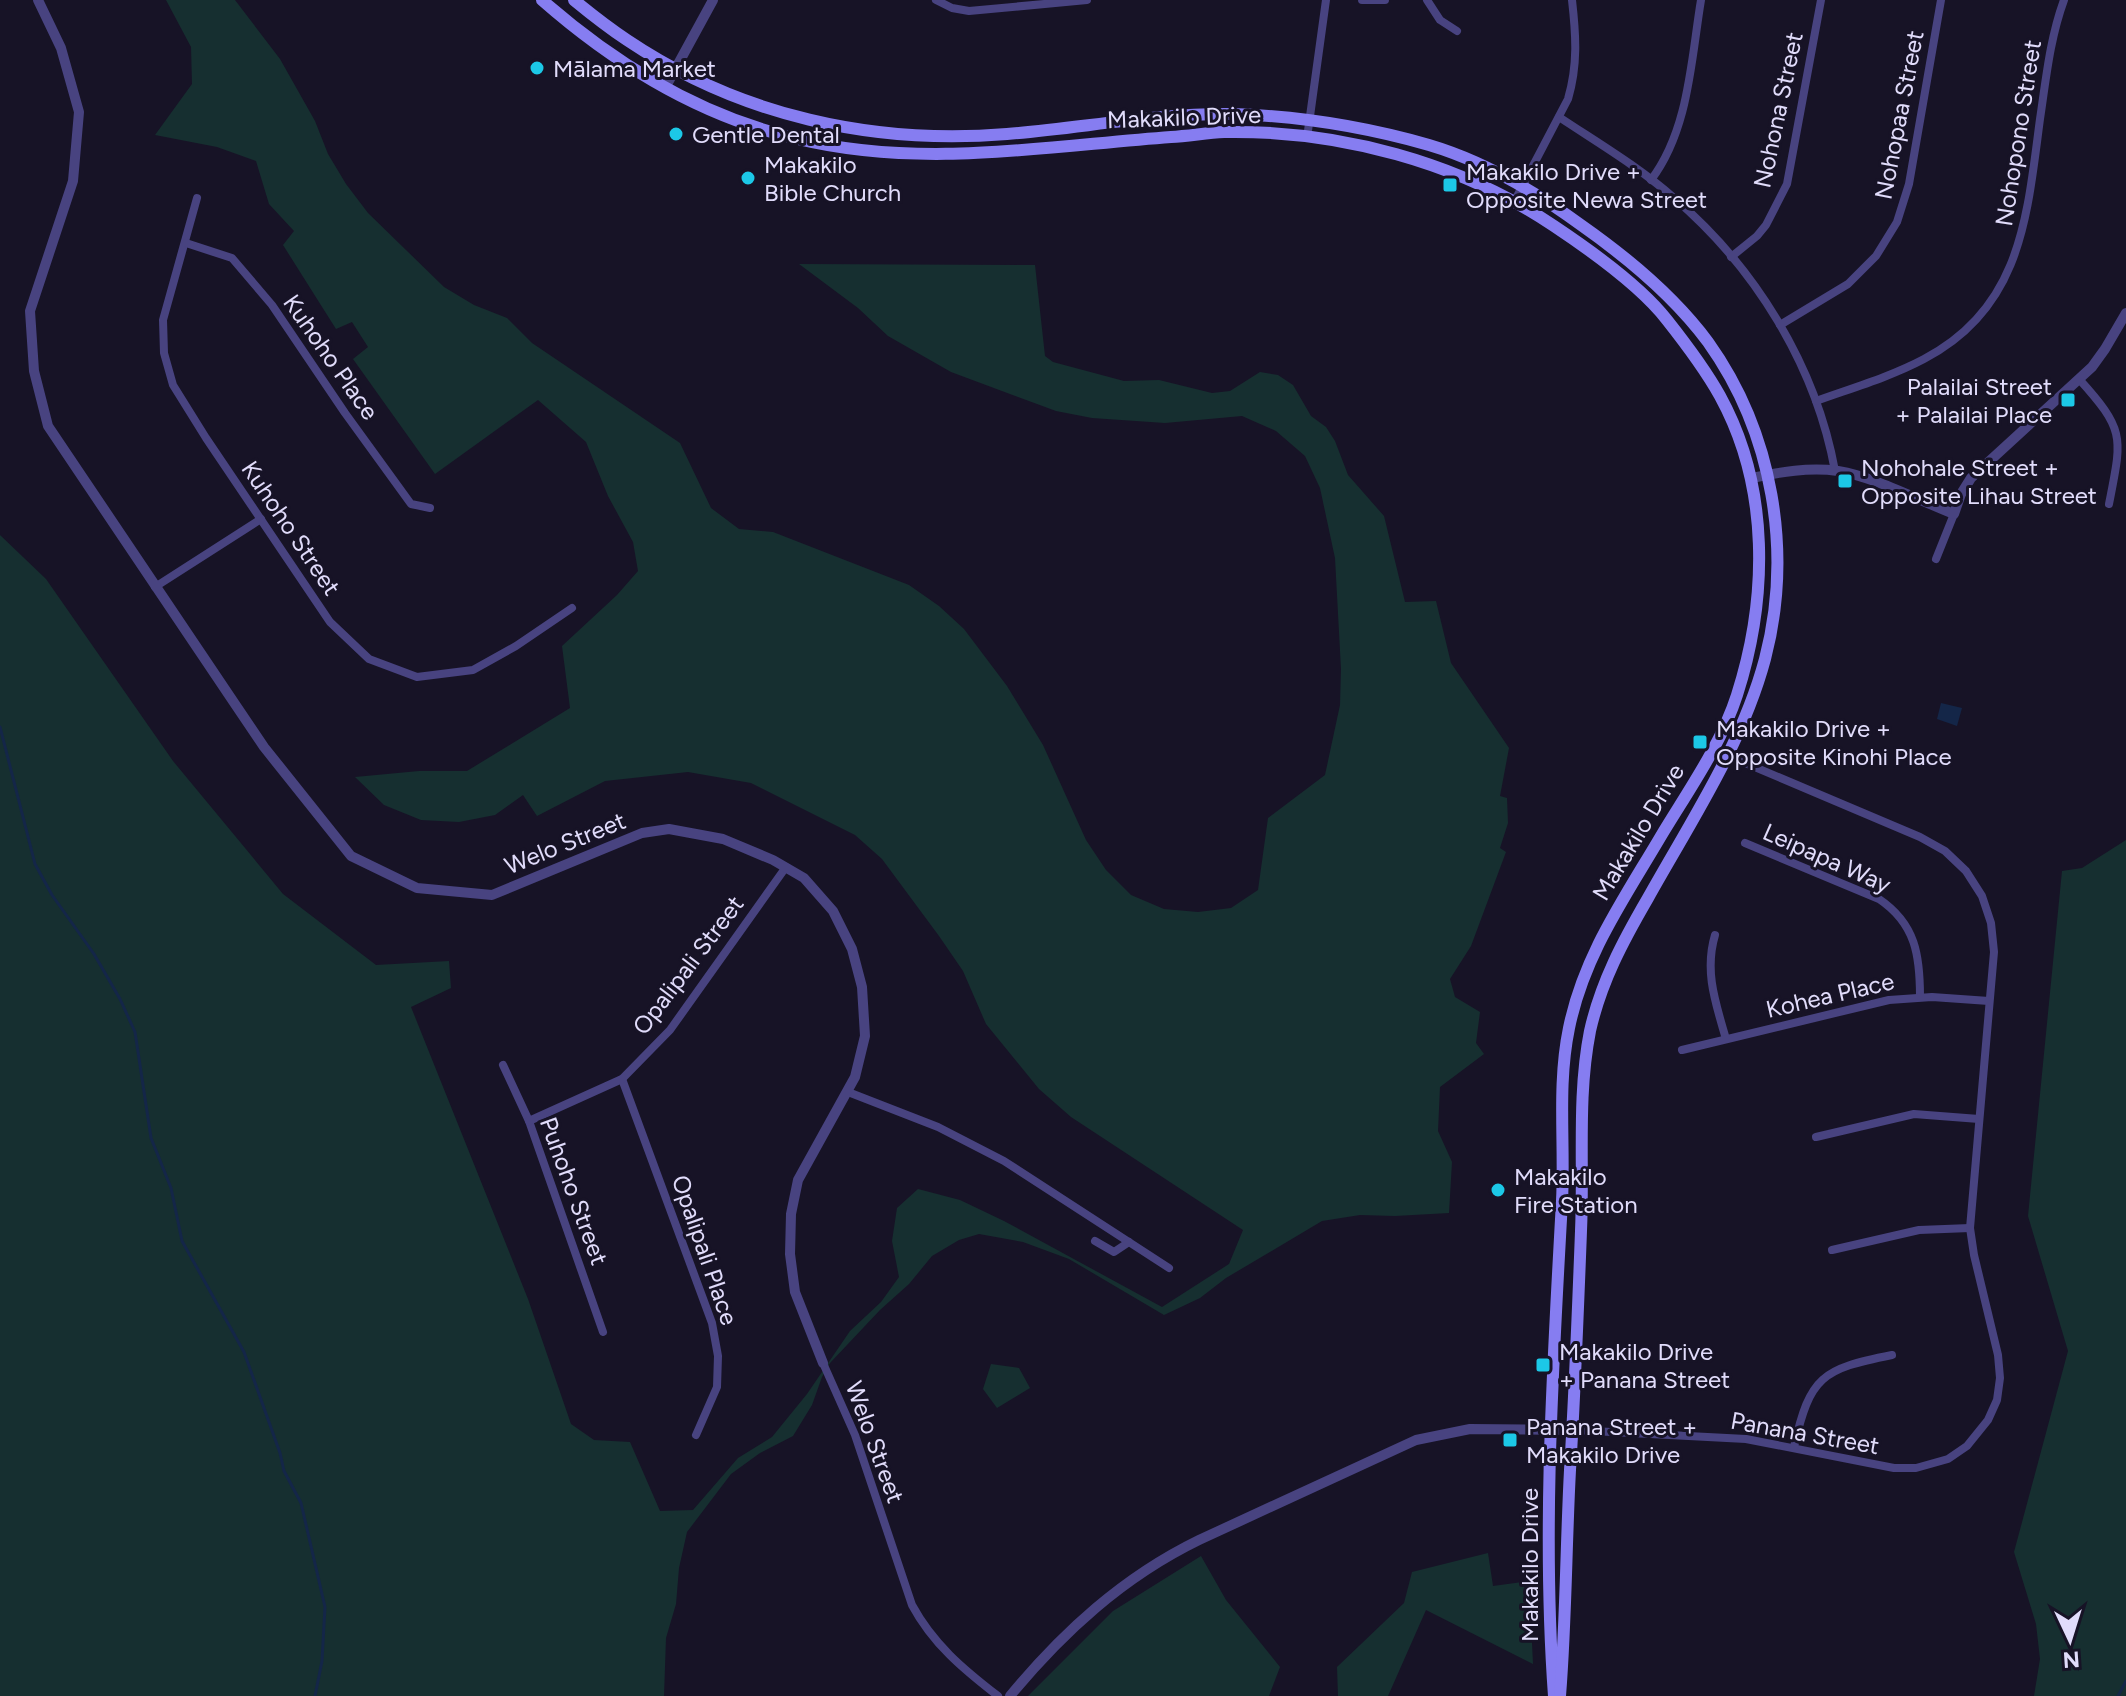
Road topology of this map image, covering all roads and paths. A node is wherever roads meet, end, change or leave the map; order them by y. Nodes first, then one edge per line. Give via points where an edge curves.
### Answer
1 (38, 0) edge
2 (542, 0) edge
3 (574, 0) edge
4 (936, 0) edge
5 (1087, 0) edge
6 (1326, 0) edge
7 (1362, 0) edge
8 (1385, 0) edge
9 (1427, 0) edge
10 (1572, 0) edge
11 (1701, 0) edge
12 (1821, 0) edge
13 (1941, 0) edge
14 (2064, 0) edge
15 (711, 1) edge
16 (1457, 31) dead end
17 (674, 69) junction
18 (665, 88) junction
19 (1559, 117) junction
20 (1310, 121) junction
21 (1307, 138) junction
22 (1651, 180) junction
23 (1523, 187) junction
24 (197, 198) dead end
25 (1515, 200) junction
26 (186, 243) junction
27 (1731, 257) junction
28 (2126, 313) edge
29 (1780, 325) junction
30 (2079, 379) junction
31 (1816, 401) junction
32 (1835, 471) junction
33 (1767, 475) junction
34 (1752, 478) junction
35 (2109, 504) dead end
36 (430, 508) dead end
37 (1954, 514) junction
38 (261, 519) junction
39 (1936, 559) dead end
40 (155, 587) junction
41 (572, 608) dead end
42 (1712, 749) junction
43 (1728, 756) junction
44 (1745, 843) dead end
45 (786, 867) junction
46 (1715, 935) dead end
47 (1920, 997) junction
48 (1989, 1001) junction
49 (1726, 1039) junction
50 (1682, 1050) dead end
51 (503, 1065) dead end
52 (622, 1079) junction
53 (848, 1092) junction
54 (1979, 1119) junction
55 (529, 1121) junction
56 (1816, 1137) dead end
57 (1562, 1193) junction
58 (1583, 1194) junction
59 (1970, 1228) junction
60 (1095, 1241) dead end
61 (1129, 1242) junction
62 (1832, 1250) dead end
63 (1169, 1268) dead end
64 (603, 1332) dead end
65 (1892, 1355) dead end
66 (823, 1363) joint
67 (1551, 1429) junction
68 (1573, 1430) junction
69 (696, 1435) dead end
70 (1794, 1447) junction
71 (998, 1696) edge
72 (1010, 1696) edge
73 (1554, 1696) edge
74 (1560, 1696) edge

1 - 40 street, Welo Street via 61,48 79,112 73,181 30,311 34,371 48,426
2 - 18 main road, Makakilo Drive via 603,49
3 - 17 main road, Makakilo Drive
4 - 5 street via 977,11
6 - 20 street
7 - 8 street
9 - 16 street via 1440,20
10 - 19 street via 1576,65
11 - 22 street via 1680,121 1667,157
12 - 27 street, Nohona Street via 1787,184 1766,225
13 - 29 street, Nohopaa Street via 1909,184 1897,222 1876,256 1848,284
14 - 31 street, Nohopono Street via 2051,43 2027,214 2005,278 1979,315 1946,345 1906,368
15 - 17 street
17 - 18 street
17 - 20 main road, Makakilo Drive via 806,121 871,133 938,138 1228,114
18 - 21 main road, Makakilo Drive via 735,121 801,140 937,156 1225,132
19 - 22 street
19 - 23 street
20 - 21 street
20 - 23 main road, Makakilo Drive via 1434,146
21 - 25 main road, Makakilo Drive via 1422,162
22 - 27 street
23 - 25 street
23 - 33 main road, Makakilo Drive via 1610,245 1699,332 1737,391
24 - 26 street, Kuhoho Street
25 - 34 main road, Makakilo Drive via 1580,243 1658,309 1721,398
26 - 36 street, Kuhoho Place via 232,258 272,305 411,504
26 - 38 street, Kuhoho Street via 163,320 164,353 173,385
27 - 29 street
28 - 30 street
29 - 31 street
30 - 35 street via 2105,408 2115,429 2118,460
30 - 37 street via 1978,471
31 - 32 street
32 - 33 street
32 - 37 street
33 - 34 street
33 - 43 main road, Makakilo Drive via 1777,528 1774,619 1764,664
34 - 42 main road, Makakilo Drive via 1760,573 1756,615 1736,699
37 - 39 street
38 - 40 street
38 - 41 street, Kuhoho Street via 330,622 369,659 417,677 473,670
40 - 45 street, Welo Street via 264,747 351,856 417,888 492,895 572,859 642,833 669,829 723,839
42 - 43 street, Panana Street
42 - 57 main road, Makakilo Drive via 1593,951 1579,989 1563,1067
43 - 48 street, Panana Street via 1920,837 1956,860 1982,896 1994,938
43 - 58 main road, Makakilo Drive via 1613,960 1600,995 1584,1069
44 - 47 street, Leipapa Way via 1879,899 1893,910 1917,948
45 - 52 street, Opalipali Street via 670,1030
45 - 53 street, Welo Street via 804,878 833,911 852,949 862,987 865,1036
46 - 49 street via 1710,974
47 - 48 street, Kohea Place
47 - 49 street, Kohea Place via 1868,1004
48 - 54 street, Panana Street
49 - 50 street, Kohea Place
51 - 55 street, Puhoho Street
52 - 55 street, Opalipali Street
52 - 69 street, Opalipali Place via 712,1323 717,1387
53 - 61 street via 938,1127 1004,1161
53 - 66 street, Welo Street via 798,1180 791,1214 795,1292
54 - 56 street via 1914,1114
54 - 59 street, Panana Street
55 - 64 street, Puhoho Street
57 - 58 main road
57 - 67 main road, Makakilo Drive
58 - 68 main road, Makakilo Drive
59 - 62 street via 1911,1231
59 - 70 street, Panana Street via 2000,1366 1997,1400 1982,1430 1958,1453 1916,1468 1886,1467
60 - 61 street via 1114,1252
61 - 63 street
65 - 70 street via 1848,1364 1820,1382 1806,1402
66 - 71 street, Welo Street via 855,1435 921,1623 947,1655
67 - 68 street, Panana Street
67 - 72 street, Panana Street via 1470,1429 1416,1440 1199,1540 1083,1617
67 - 73 main road, Makakilo Drive
68 - 70 street, Panana Street via 1746,1439
68 - 74 main road, Makakilo Drive

